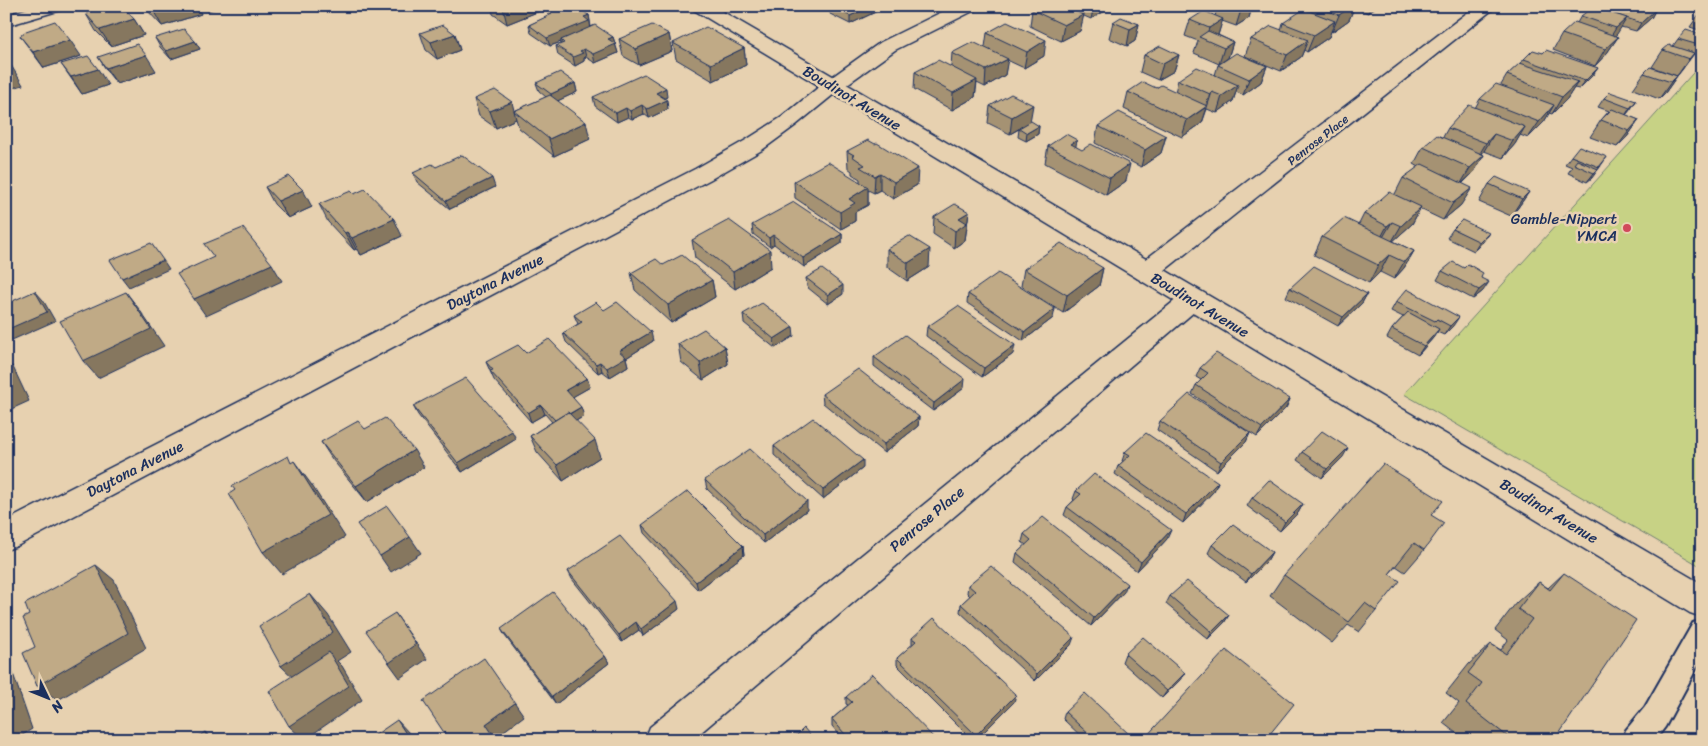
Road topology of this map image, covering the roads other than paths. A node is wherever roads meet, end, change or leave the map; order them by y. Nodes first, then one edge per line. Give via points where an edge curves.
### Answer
1 (55, 6) edge
2 (700, 6) edge
3 (970, 6) edge
4 (1488, 6) edge
5 (6, 21) edge
6 (832, 86) junction
7 (1146, 272) junction
8 (1192, 300) junction
9 (6, 536) edge
10 (1702, 602) edge
11 (1702, 632) edge
12 (663, 740) edge
13 (1636, 740) edge

1 - 5 street
2 - 6 street, Boudinot Avenue
3 - 6 street, Daytona Avenue via 888,46
4 - 7 street, Penrose Place
6 - 7 street, Boudinot Avenue
6 - 9 street, Daytona Avenue via 754,145 703,174
7 - 8 street, Boudinot Avenue
8 - 10 street, Boudinot Avenue
8 - 12 street, Penrose Place
11 - 13 lane via 1655,716

